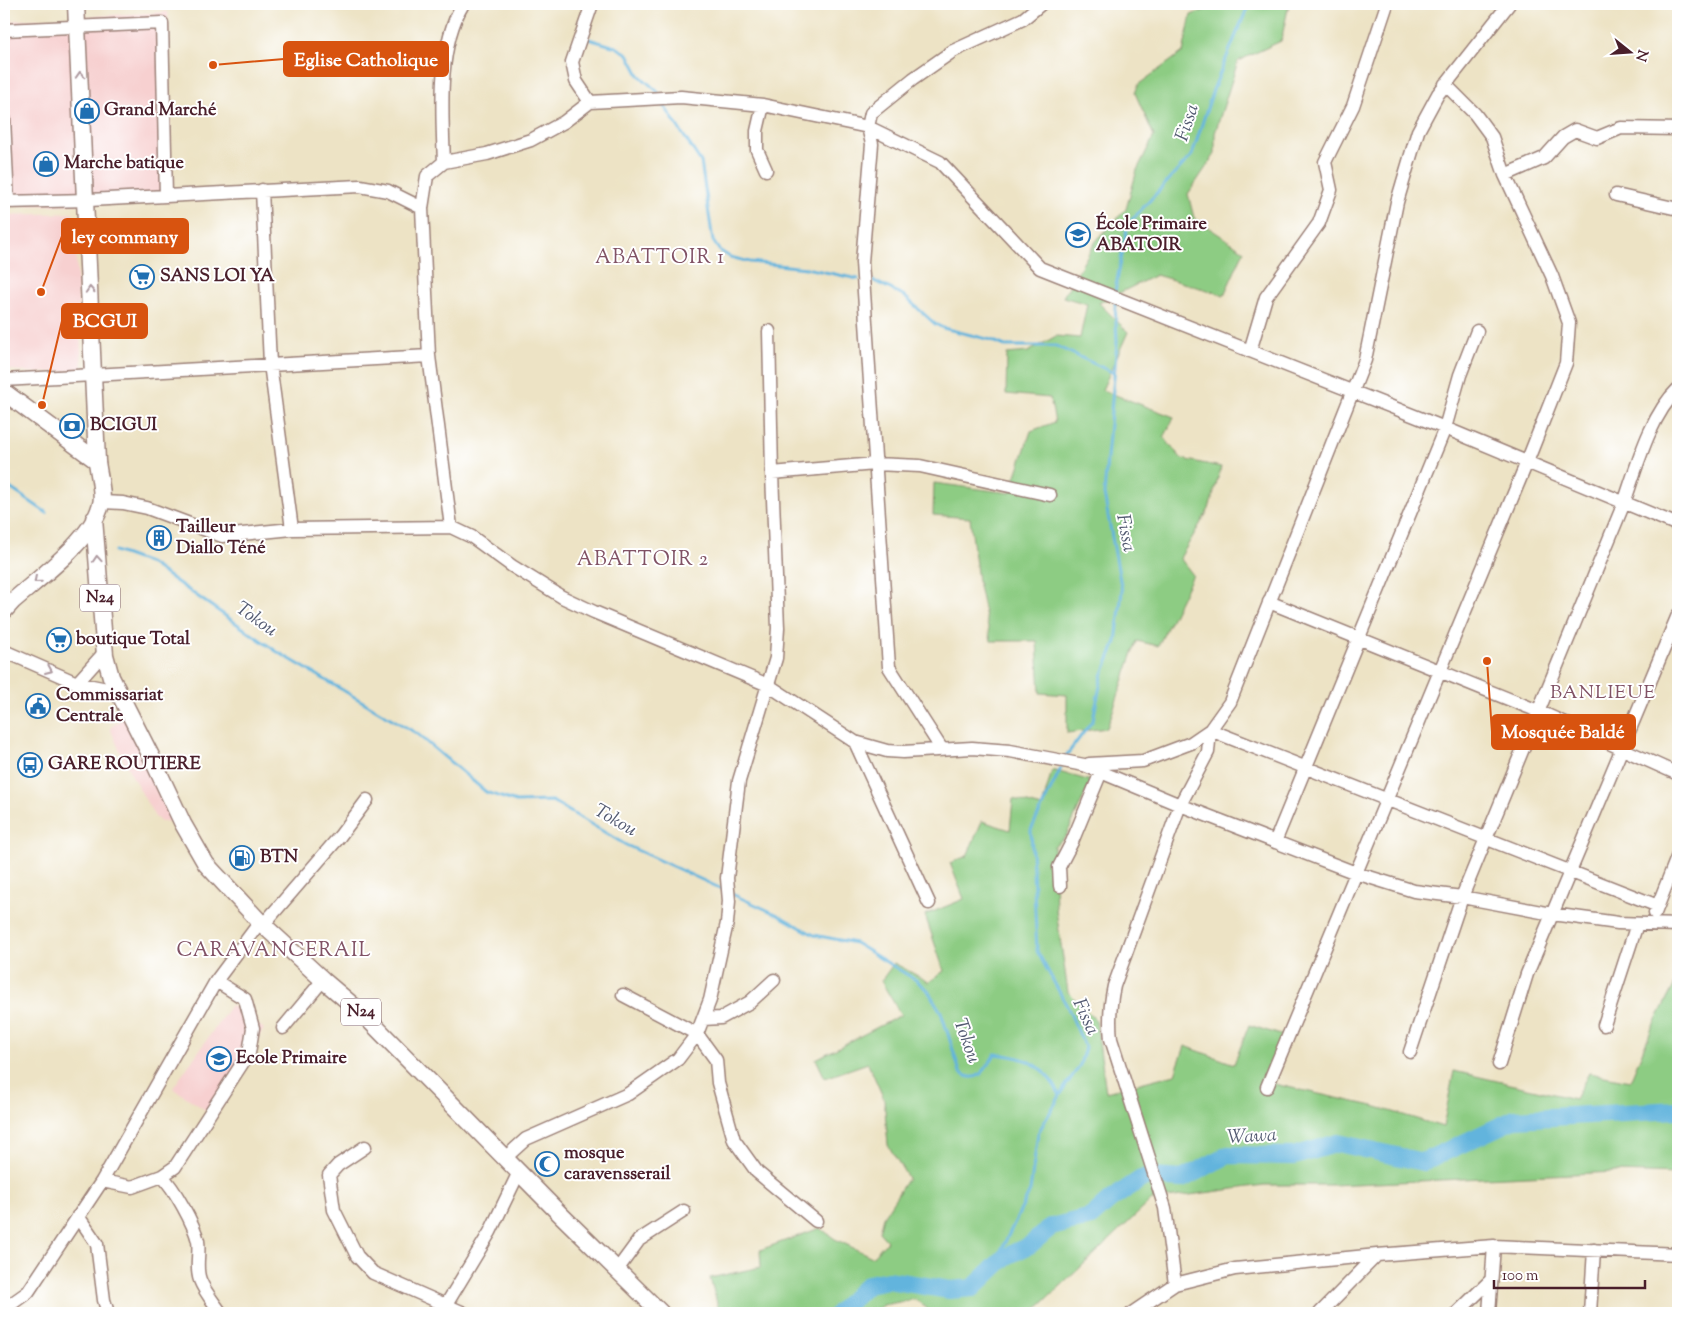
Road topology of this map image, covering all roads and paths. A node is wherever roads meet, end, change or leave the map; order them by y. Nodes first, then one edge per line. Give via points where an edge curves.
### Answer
1 (76, 4) edge
2 (463, 4) edge
3 (592, 4) edge
4 (1041, 4) edge
5 (1387, 4) edge
6 (1509, 4) edge
7 (78, 26) junction
8 (4, 30) edge
9 (1445, 84) junction
10 (590, 102) junction
11 (763, 105) junction
12 (4, 118) edge
13 (868, 127) junction
14 (1678, 129) edge
15 (444, 162) junction
16 (766, 170) dead end
17 (1505, 175) junction
18 (262, 190) junction
19 (1616, 195) dead end
20 (166, 196) junction
21 (86, 200) junction
22 (6, 202) edge
23 (422, 208) junction
24 (1678, 208) edge
25 (769, 331) dead end
26 (1477, 331) dead end
27 (1250, 351) junction
28 (429, 356) junction
29 (270, 364) junction
30 (94, 375) junction
31 (4, 380) edge
32 (1678, 389) edge
33 (4, 392) edge
34 (1352, 392) junction
35 (1445, 428) junction
36 (97, 461) junction
37 (1527, 462) junction
38 (875, 464) junction
39 (772, 473) junction
40 (1050, 496) dead end
41 (102, 502) junction
42 (1624, 503) junction
43 (94, 519) junction
44 (1678, 525) edge
45 (452, 527) junction
46 (292, 529) junction
47 (1269, 602) junction
48 (4, 611) edge
49 (1678, 615) edge
50 (1359, 638) junction
51 (4, 651) edge
52 (104, 653) junction
53 (1440, 670) junction
54 (77, 682) junction
55 (114, 684) junction
56 (768, 685) junction
57 (1538, 711) junction
58 (1210, 730) junction
59 (855, 742) junction
60 (941, 748) junction
61 (1622, 749) junction
62 (1084, 765) junction
63 (1306, 768) junction
64 (1102, 772) junction
65 (1678, 774) edge
66 (1386, 799) junction
67 (367, 800) dead end
68 (1180, 804) junction
69 (1486, 839) junction
70 (1275, 842) junction
71 (1678, 855) edge
72 (1570, 872) junction
73 (1356, 874) junction
74 (1060, 886) dead end
75 (1462, 897) junction
76 (929, 903) dead end
77 (1658, 906) junction
78 (1552, 914) junction
79 (261, 923) junction
80 (1637, 924) junction
81 (1651, 924) junction
82 (1678, 925) edge
83 (323, 980) junction
84 (774, 980) dead end
85 (216, 981) junction
86 (623, 995) dead end
87 (703, 1019) junction
88 (1604, 1025) dead end
89 (283, 1028) dead end
90 (697, 1034) junction
91 (1410, 1052) dead end
92 (1499, 1064) dead end
93 (1267, 1086) dead end
94 (365, 1147) dead end
95 (505, 1158) junction
96 (519, 1172) junction
97 (162, 1176) junction
98 (102, 1181) junction
99 (684, 1212) dead end
100 (78, 1216) junction
101 (816, 1221) dead end
102 (1494, 1246) junction
103 (1594, 1250) junction
104 (1678, 1254) edge
105 (1377, 1255) junction
106 (617, 1270) junction
107 (1491, 1280) junction
108 (1175, 1284) junction
109 (446, 1304) junction
110 (4, 1309) edge
111 (656, 1312) edge
112 (1138, 1312) edge
113 (108, 1313) edge
114 (221, 1313) edge
115 (464, 1313) edge
116 (1320, 1313) edge
117 (1457, 1313) edge
118 (1489, 1313) edge
119 (1590, 1313) edge

1 - 7 main road
2 - 15 street via 448,41 442,102
3 - 10 street via 572,62 576,80
4 - 13 street via 1023,19 953,51 913,79 871,113
5 - 27 street via 1353,106 1325,162 1331,190 1318,223 1266,297
6 - 9 street
7 - 8 street
7 - 20 street via 162,23
21 -> 7 main road
9 - 17 street via 1475,114 1492,137
9 - 34 street via 1418,131 1397,202 1365,360
10 - 11 street via 681,97
10 - 15 street via 564,122 530,140 487,154
11 - 13 street
11 - 16 street via 757,131 757,150
12 - 22 street
13 - 27 street via 940,162 1040,268
13 - 38 street via 872,144 862,262
14 - 17 street via 1621,128 1597,138 1575,130 1562,137 1544,158
15 - 23 street via 427,176
17 - 37 street via 1552,276 1569,323 1566,363
18 - 20 street
18 - 23 street via 360,186 388,191
18 - 29 street
19 - 24 street
20 - 21 street
21 - 22 street
30 -> 21 main road
23 - 28 street
25 - 39 street
26 - 35 street
27 - 34 street
28 - 29 street
28 - 45 street
29 - 30 street
29 - 46 street
30 - 31 street
30 - 36 main road
32 - 42 street via 1668,398 1645,443
33 - 36 main road
34 - 35 street
34 - 47 street
35 - 37 street
35 - 50 street
36 - 41 main road
37 - 42 street
37 - 53 street
38 - 39 street
38 - 40 street via 920,466
38 - 60 street via 889,667
39 - 56 street via 778,628 776,658
41 - 43 main road
41 - 46 street via 147,508 222,536
42 - 44 street
42 - 57 street
43 -> 48 main road via 76,546
52 -> 43 main road, N24
45 - 46 street
45 - 56 street via 562,597
47 - 50 street
47 - 58 street via 1230,702
49 - 61 street
50 - 53 street
50 - 63 street
51 -> 54 street
52 - 54 street
52 - 55 main road, N24
53 - 57 street
53 - 66 street
54 - 55 street
55 - 79 main road, N24 via 206,864
56 - 59 street
56 - 87 street via 739,781 727,878 727,923
57 - 61 street
57 - 69 street
58 - 62 street via 1191,743 1143,761
58 - 63 street
58 - 68 street via 1208,752
59 - 60 street via 888,751 918,752
59 - 76 street
60 - 62 street via 1010,751
61 - 65 street
61 - 72 street
62 - 64 street
63 - 66 street
63 - 70 street
64 - 68 street
64 - 74 street via 1059,867
66 - 69 street
66 - 73 street
67 - 79 street via 340,836
68 - 70 street
68 - 108 street via 1114,986 1109,1023 1111,1039 1160,1191 1168,1224
69 - 72 street
69 - 75 street
70 - 73 street
71 - 77 street
72 - 77 street
72 - 78 street
73 - 75 street via 1414,891
73 - 93 street
75 - 78 street
75 - 91 street
77 - 81 street
78 - 80 street
78 - 92 street via 1527,974
79 - 83 main road, N24
79 - 85 street
80 - 81 street
80 - 88 street
81 - 82 street
83 - 89 street
83 - 95 main road, N24 via 363,1014
84 - 87 street via 750,1002 721,1018
85 - 97 street via 245,999 253,1028 249,1053 175,1167
85 - 98 street
86 - 90 street
87 - 90 street
90 - 95 street via 678,1059 628,1094 526,1140
90 - 101 street via 716,1060 718,1082 734,1140 757,1172
94 - 109 street via 329,1175 334,1210 357,1256 373,1273
95 - 96 main road, N24
96 - 106 main road, N24
96 - 109 street via 490,1232
97 - 98 street via 132,1187
97 - 114 street via 170,1184 193,1226 198,1242 200,1280
98 - 100 street
99 - 106 street via 639,1240
100 - 110 street via 28,1292
100 - 113 street via 97,1244
102 - 103 street
102 - 105 street
102 - 107 street
103 - 104 street
103 - 119 street
105 - 108 street via 1235,1269
105 - 116 street
106 - 111 main road, N24
107 - 117 street
107 - 118 street
108 - 112 street
109 - 115 street

